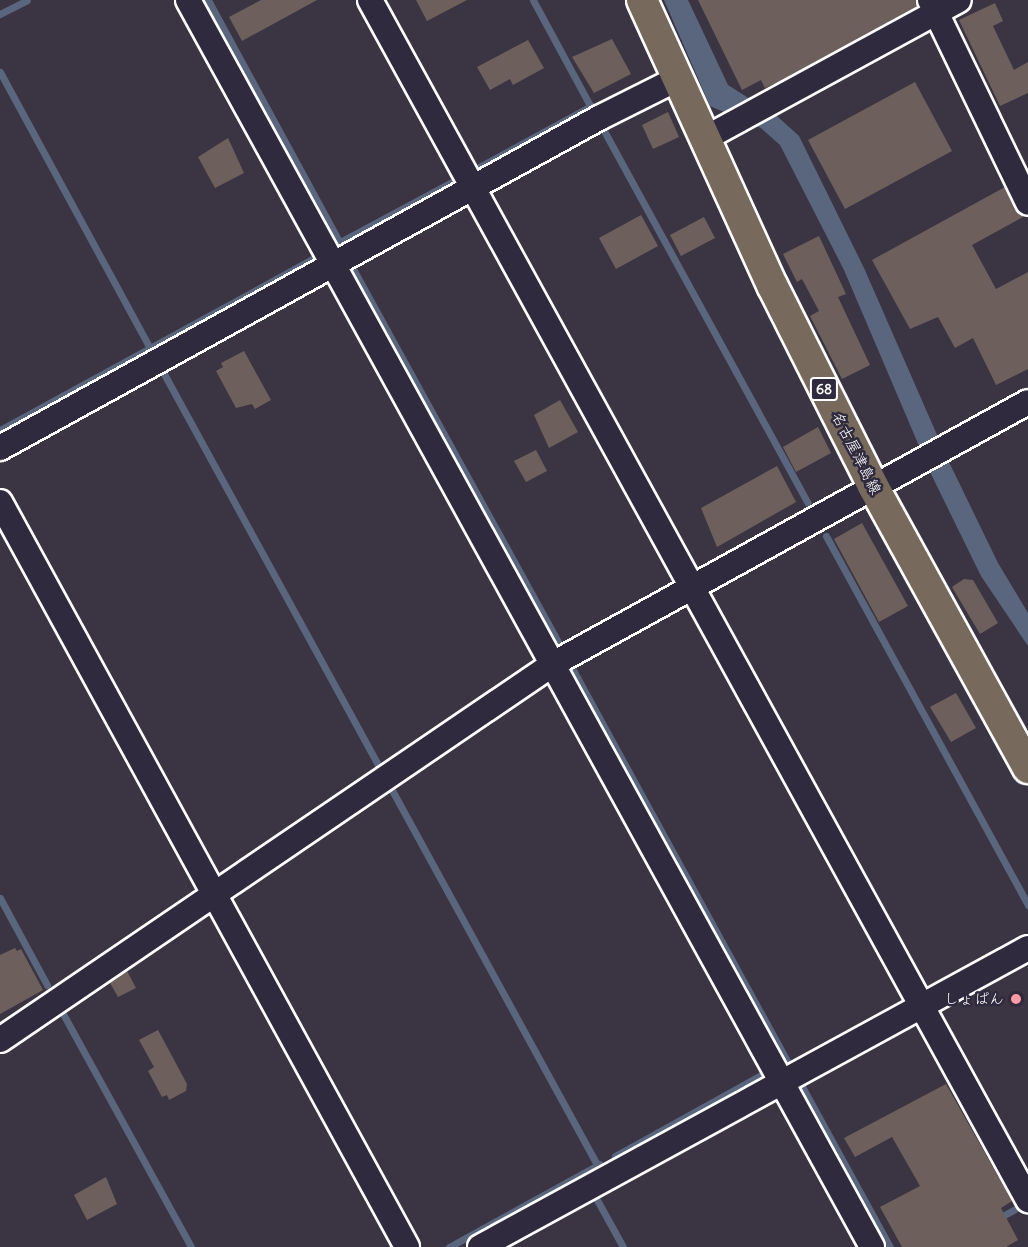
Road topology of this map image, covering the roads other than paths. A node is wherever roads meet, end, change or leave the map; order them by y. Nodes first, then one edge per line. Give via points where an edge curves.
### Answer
1 (188, 0) edge
2 (370, 0) edge
3 (642, 0) edge
4 (959, 0) edge
5 (933, 6) edge
6 (677, 80) junction
7 (704, 139) junction
8 (473, 187) junction
9 (1028, 202) edge
10 (333, 264) junction
11 (1028, 402) edge
12 (0, 448) edge
13 (873, 486) junction
14 (0, 502) edge
15 (692, 587) junction
16 (553, 664) junction
17 (1028, 768) edge
18 (214, 894) junction
19 (1028, 948) edge
20 (921, 1006) junction
21 (0, 1040) edge
22 (782, 1082) junction
23 (1028, 1200) edge
24 (407, 1247) edge
25 (480, 1247) edge
26 (872, 1247) edge

1 - 10 street
2 - 8 street
3 - 6 main road, 名古屋津島線 / 68
4 - 5 street
5 - 7 street
5 - 9 street
6 - 7 main road, 名古屋津島線 / 68
6 - 8 street
7 - 13 main road, 名古屋津島線 / 68 via 772,287
8 - 10 street
8 - 15 street
10 - 12 street
10 - 16 street
11 - 13 street
13 - 15 street
13 - 17 main road, 名古屋津島線 / 68
14 - 18 street
15 - 16 street
15 - 20 street
16 - 18 street
16 - 22 street
18 - 21 street
18 - 24 street
19 - 20 street
20 - 22 street
20 - 23 street
22 - 25 street
22 - 26 street

